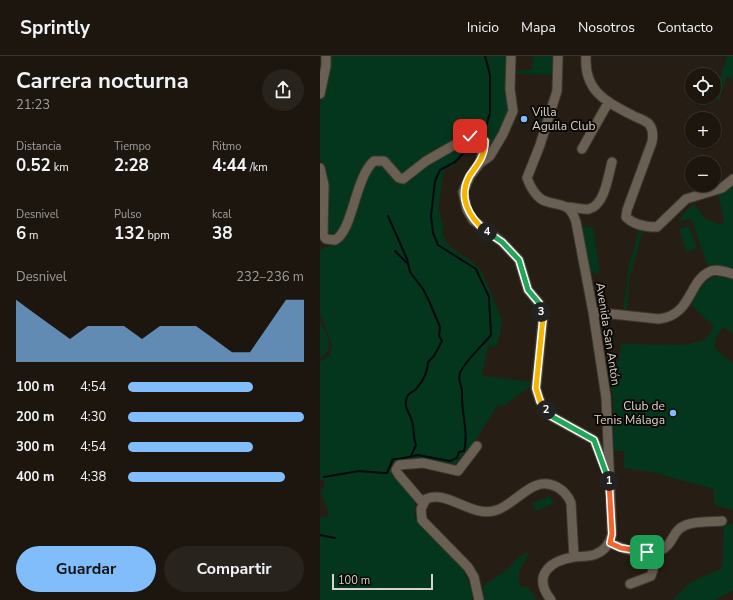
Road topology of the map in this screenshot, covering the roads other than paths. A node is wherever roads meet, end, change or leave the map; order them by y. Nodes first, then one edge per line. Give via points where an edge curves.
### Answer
1 (326, 56) edge
2 (511, 56) edge
3 (558, 56) edge
4 (586, 56) edge
5 (320, 94) edge
6 (608, 103) junction
7 (582, 149) dead end
8 (612, 162) dead end
9 (480, 163) junction
10 (320, 168) edge
11 (733, 179) edge
12 (567, 207) junction
13 (733, 274) edge
14 (593, 312) junction
15 (477, 446) dead end
16 (608, 477) junction
17 (423, 503) junction
18 (722, 521) dead end
19 (610, 543) junction
20 (647, 552) junction
21 (574, 557) junction
22 (630, 584) dead end
23 (479, 600) edge
24 (551, 600) edge

1 - 5 street
2 - 9 street via 510,89 513,111 490,156
3 - 12 street via 557,91 527,178 541,199
4 - 6 street via 590,83 597,94
6 - 7 street
6 - 11 street via 649,124 652,132 652,142 627,210 626,217 630,222 657,227 686,198 722,188
8 - 12 street via 597,205 589,209
9 - 10 street via 485,141 470,136 426,161 403,180 384,161 374,161 369,165 343,234 335,240 323,236 324,185
9 - 16 street via 470,176 464,192 467,210 473,220 502,242 519,260 528,290 539,303 543,318 536,388 540,401 549,415 594,440
12 - 14 street, Avenida San Antón via 573,212 576,222
13 - 14 street via 709,272 701,278 676,314 667,318
14 - 16 street, Avenida San Antón via 606,397
15 - 17 street via 458,471 424,463 399,465 396,470 399,475
16 - 19 street, Avenida San Antón via 612,534
17 - 21 street via 438,496 472,510 492,511 537,485 554,485 568,496 571,502
17 - 23 street via 422,520 468,567 474,577
18 - 20 street via 686,524 677,530 662,550 656,553
19 - 20 street via 621,548
19 - 21 street via 595,555
20 - 22 street via 653,570 651,576
21 - 24 street via 557,561 545,570 543,586

